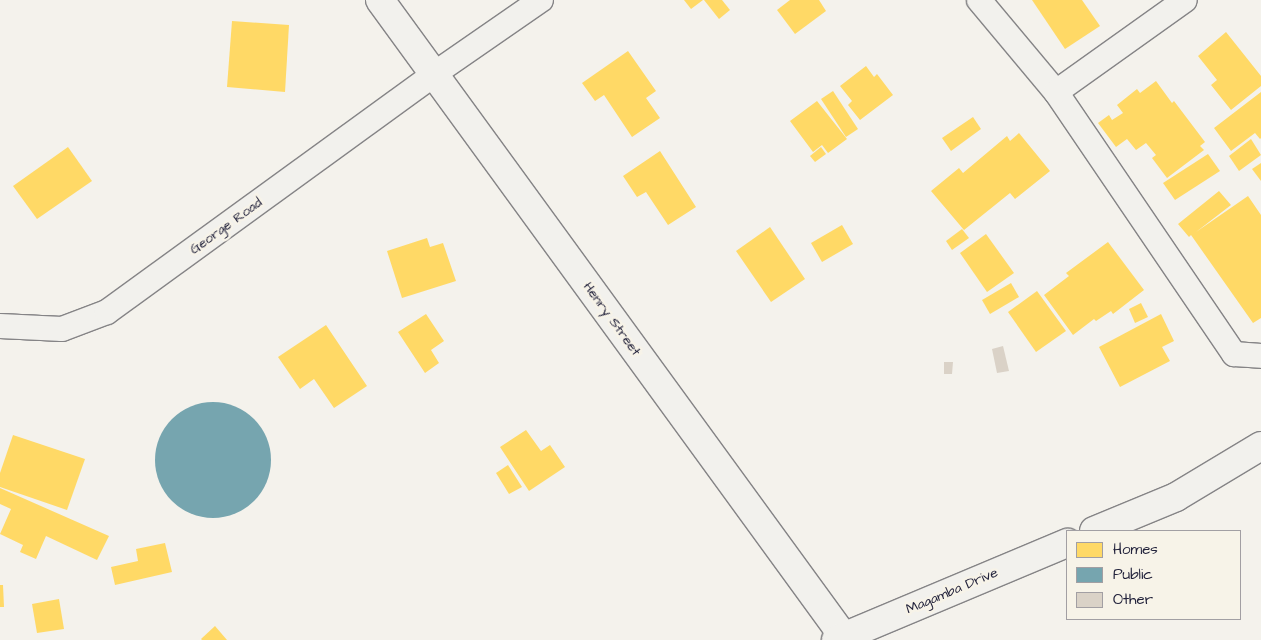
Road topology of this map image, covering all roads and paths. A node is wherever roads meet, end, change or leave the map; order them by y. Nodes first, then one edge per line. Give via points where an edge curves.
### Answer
1 (380, 0) edge
2 (541, 0) edge
3 (979, 0) edge
4 (1185, 0) edge
5 (434, 74) junction
6 (1056, 92) junction
7 (0, 326) edge
8 (1261, 356) edge
9 (1261, 446) edge
10 (1096, 530) edge
11 (1066, 543) edge
12 (840, 638) edge

1 - 5 street, Henry Street
2 - 5 street, George Road
3 - 6 street
4 - 6 street
5 - 7 street, George Road via 107,312 62,329
5 - 12 street, Henry Street
6 - 8 street via 1234,354
9 - 10 street via 1176,497
11 - 12 street, Magamba Drive

